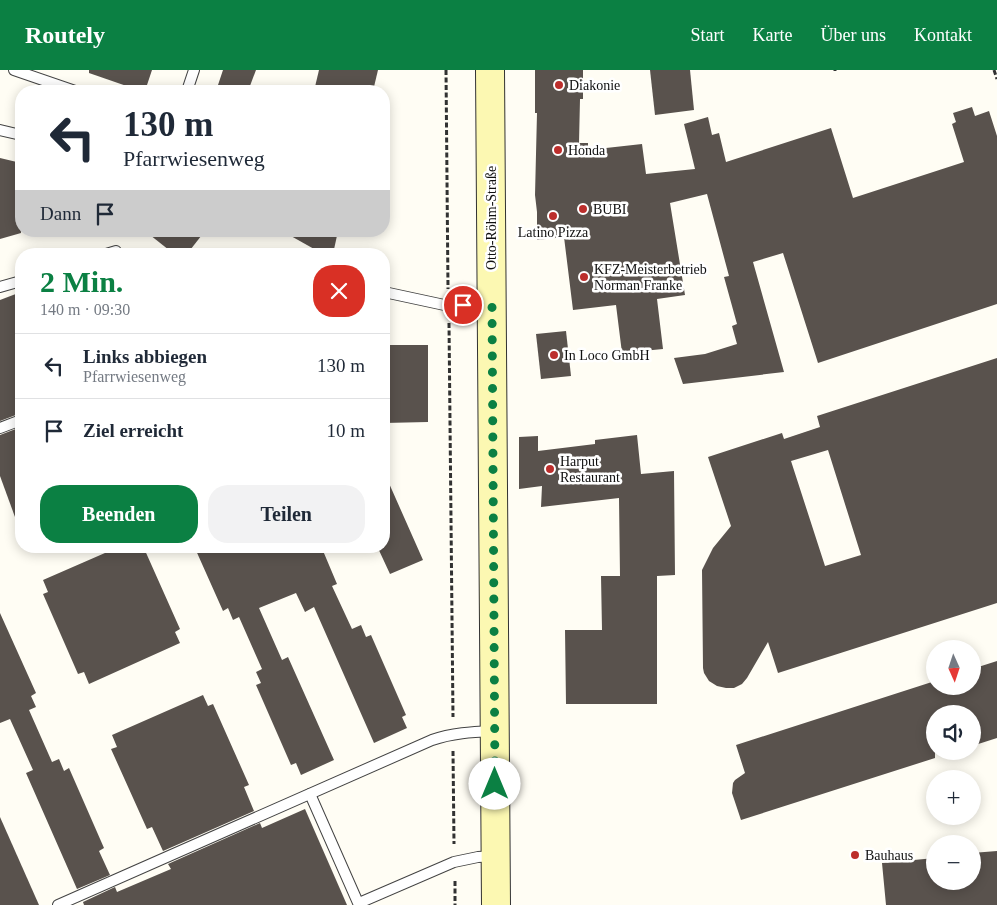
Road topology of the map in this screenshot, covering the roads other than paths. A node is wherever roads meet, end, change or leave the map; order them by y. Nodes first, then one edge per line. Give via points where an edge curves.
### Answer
1 (14, 70) edge
2 (194, 70) edge
3 (490, 70) edge
4 (58, 85) edge
5 (189, 85) edge
6 (0, 130) edge
7 (15, 134) edge
8 (15, 283) edge
9 (0, 287) edge
10 (390, 293) edge
11 (492, 304) junction
12 (15, 422) edge
13 (0, 428) edge
14 (495, 731) junction
15 (310, 794) junction
16 (496, 856) junction
17 (359, 904) edge
18 (58, 905) edge
19 (496, 905) edge

1 - 4 lane
2 - 5 lane
3 - 11 street, Otto-Röhm-Straße
6 - 7 lane
8 - 9 lane
10 - 11 lane via 449,306
11 - 14 street, Otto-Röhm-Straße
12 - 13 lane
14 - 15 lane via 453,734 432,740
14 - 16 street, Otto-Röhm-Straße
15 - 17 lane
15 - 18 lane
16 - 17 lane via 478,856 454,862
16 - 19 street, Otto-Röhm-Straße

